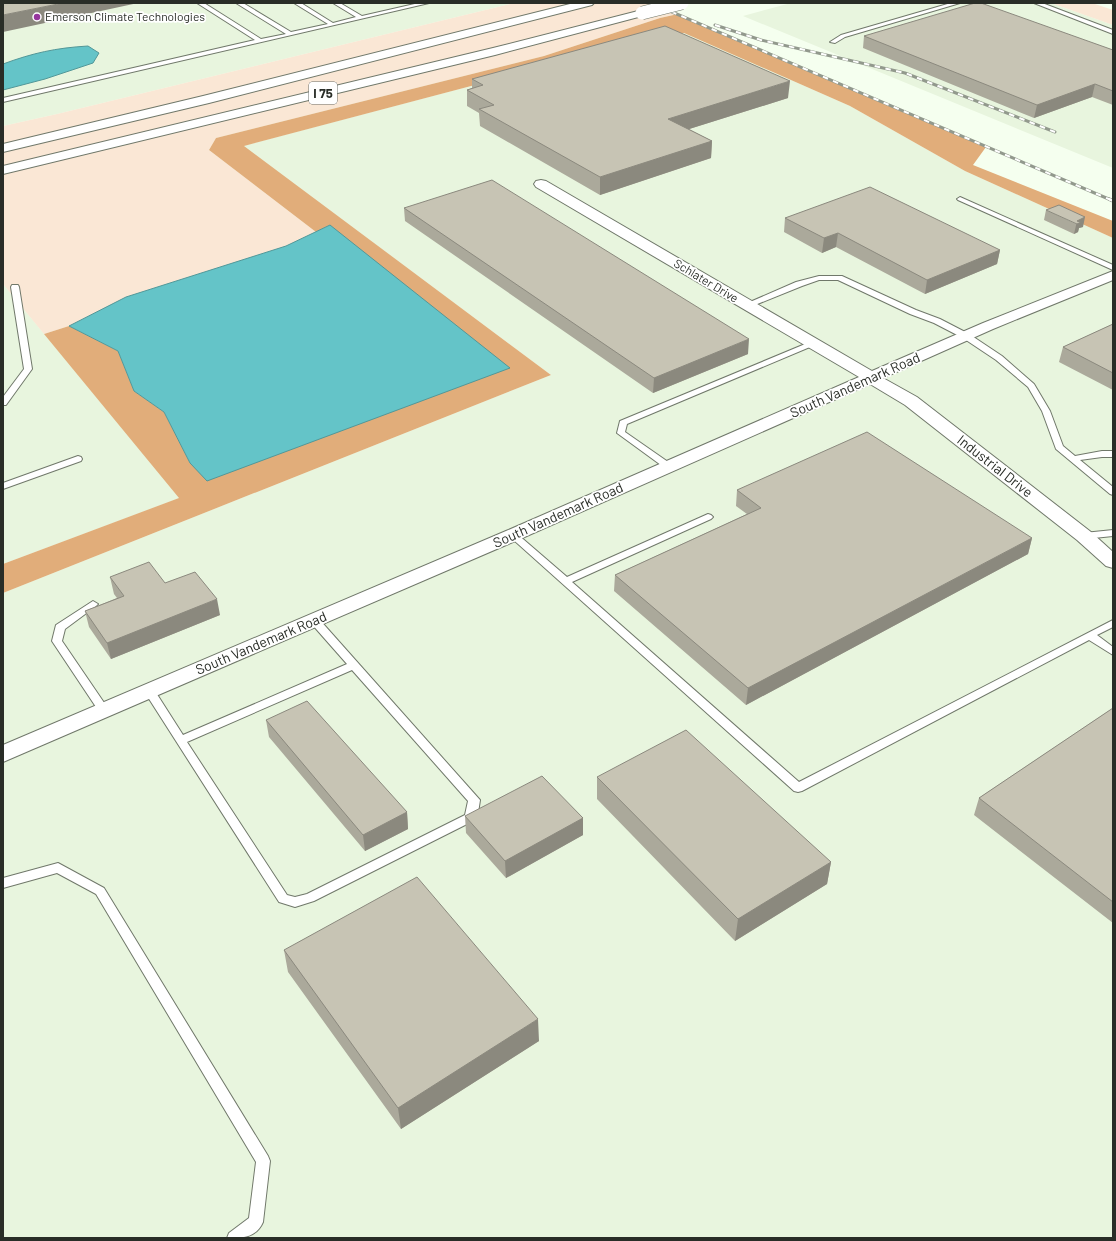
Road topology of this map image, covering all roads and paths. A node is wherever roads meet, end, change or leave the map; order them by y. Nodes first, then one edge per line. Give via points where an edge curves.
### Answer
1 (200, 3) edge
2 (239, 3) edge
3 (297, 3) edge
4 (336, 3) edge
5 (396, 3) edge
6 (426, 3) edge
7 (588, 3) edge
8 (682, 3) edge
9 (957, 3) edge
10 (1037, 3) edge
11 (404, 8) junction
12 (361, 18) junction
13 (332, 24) junction
14 (1113, 32) edge
15 (290, 34) junction
16 (260, 41) junction
17 (833, 42) dead end
18 (3, 100) edge
19 (3, 148) edge
20 (3, 170) edge
21 (541, 184) dead end
22 (960, 199) dead end
23 (1113, 268) edge
24 (1113, 275) edge
25 (14, 287) dead end
26 (747, 305) junction
27 (966, 336) junction
28 (813, 344) junction
29 (871, 378) junction
30 (3, 403) edge
31 (1113, 454) edge
32 (1073, 458) junction
33 (78, 459) dead end
34 (668, 466) junction
35 (3, 486) edge
36 (1113, 492) edge
37 (708, 517) dead end
38 (1113, 533) edge
39 (513, 536) junction
40 (1084, 536) junction
41 (1113, 562) edge
42 (565, 582) junction
43 (93, 604) dead end
44 (314, 620) junction
45 (1113, 623) edge
46 (1090, 635) junction
47 (1113, 652) edge
48 (354, 665) junction
49 (149, 691) junction
50 (104, 710) junction
51 (181, 740) junction
52 (3, 754) edge
53 (3, 884) edge
54 (234, 1238) edge

1 - 16 lane
2 - 15 lane
3 - 13 lane
4 - 12 lane
5 - 11 lane
6 - 11 lane
7 - 19 highway, I 75
8 - 20 highway, I 75, bridge via 488,53
9 - 17 lane via 843,36
10 - 14 lane
11 - 12 lane
12 - 13 lane
13 - 15 lane
15 - 16 lane
16 - 18 lane
21 - 26 street, Schlater Drive
22 - 23 lane
24 - 27 street, South Vandemark Road
25 - 30 lane via 28,368
26 - 27 lane via 798,284 819,278 839,278
26 - 28 street, Schlater Drive
27 - 29 street, South Vandemark Road
27 - 32 lane via 999,358 1031,386 1046,411 1059,447
28 - 29 street, Schlater Drive
28 - 34 lane via 623,423 622,432
29 - 34 street, South Vandemark Road
29 - 40 street, Industrial Drive via 911,401
31 - 32 lane
32 - 36 lane
33 - 35 lane
34 - 39 street, South Vandemark Road
37 - 42 lane
38 - 40 lane
39 - 42 lane
39 - 44 street, South Vandemark Road
40 - 41 street, Industrial Drive
42 - 46 lane via 798,788
43 - 50 lane via 60,627 57,641
44 - 48 lane
44 - 49 street, South Vandemark Road
45 - 46 lane
46 - 47 lane
48 - 51 lane
48 - 51 lane via 474,800 472,812 469,818 310,898 295,902 283,899
49 - 50 street, South Vandemark Road
49 - 51 lane
50 - 52 street, South Vandemark Road
53 - 54 lane via 58,868 100,892 263,1161 256,1222

